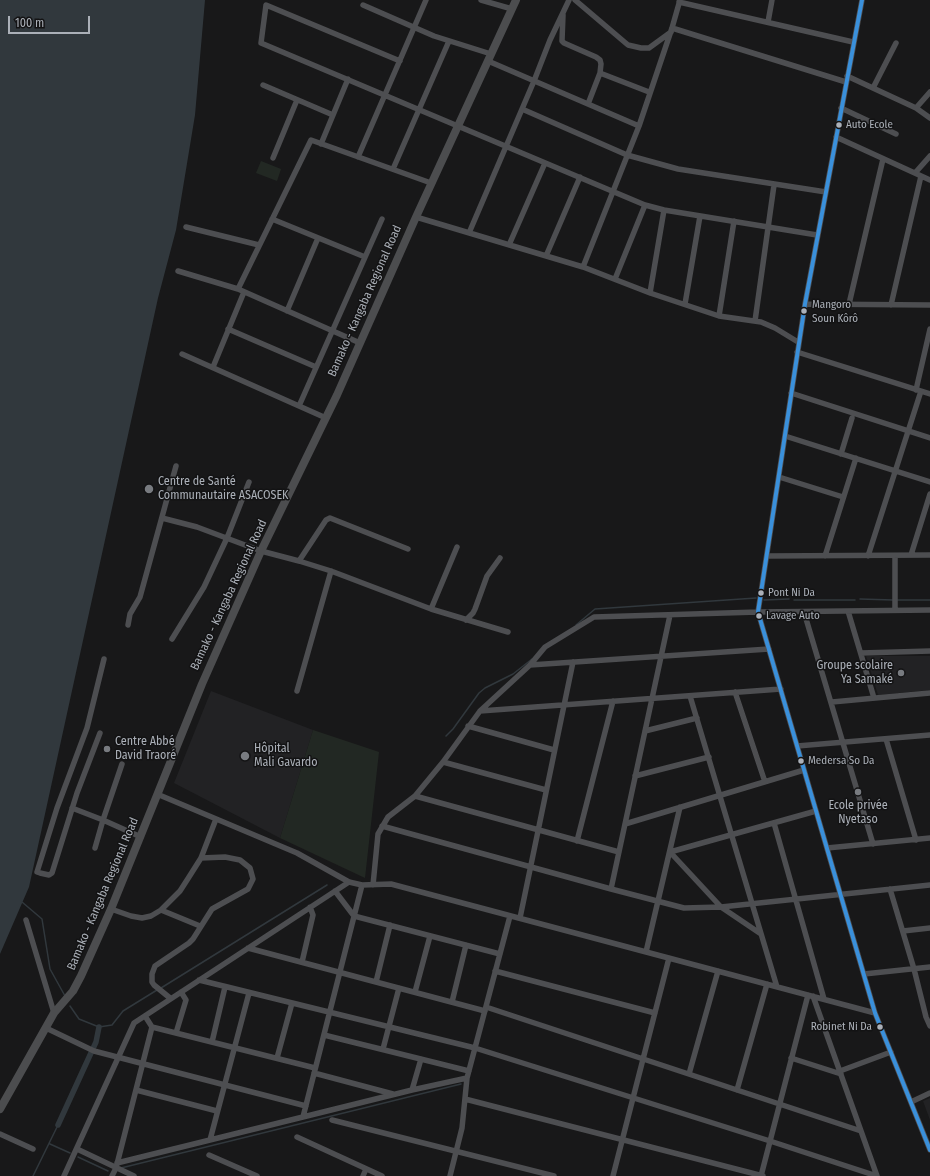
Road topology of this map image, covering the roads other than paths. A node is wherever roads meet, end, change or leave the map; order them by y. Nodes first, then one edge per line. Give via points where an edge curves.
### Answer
1 (426, 0) edge
2 (481, 0) edge
3 (516, 0) edge
4 (569, 0) edge
5 (575, 0) edge
6 (772, 0) edge
7 (862, 0) edge
8 (680, 1) edge
9 (363, 5) dead end
10 (512, 9) junction
11 (563, 12) junction
12 (768, 22) junction
13 (414, 28) junction
14 (671, 30) junction
15 (449, 41) junction
16 (853, 42) junction
17 (896, 43) dead end
18 (490, 57) junction
19 (400, 61) junction
20 (600, 73) junction
21 (348, 79) junction
22 (846, 79) junction
23 (534, 81) junction
24 (262, 85) dead end
25 (874, 88) junction
26 (649, 92) junction
27 (930, 92) edge
28 (385, 95) junction
29 (297, 100) junction
30 (588, 104) junction
31 (841, 108) junction
32 (916, 108) junction
33 (419, 109) junction
34 (522, 109) junction
35 (333, 116) junction
36 (930, 118) edge
37 (458, 126) junction
38 (639, 126) junction
39 (896, 134) dead end
40 (836, 137) junction
41 (321, 144) junction
42 (506, 146) junction
43 (627, 155) junction
44 (930, 156) edge
45 (358, 157) junction
46 (273, 158) dead end
47 (884, 159) junction
48 (545, 163) junction
49 (393, 169) junction
50 (918, 174) junction
51 (580, 177) junction
52 (930, 180) edge
53 (432, 183) junction
54 (774, 185) junction
55 (613, 191) junction
56 (826, 192) junction
57 (645, 205) junction
58 (664, 210) junction
59 (700, 216) junction
60 (416, 217) junction
61 (272, 219) junction
62 (382, 219) dead end
63 (734, 221) junction
64 (186, 227) dead end
65 (768, 227) junction
66 (468, 233) junction
67 (817, 234) junction
68 (318, 238) junction
69 (259, 245) junction
70 (509, 245) junction
71 (546, 256) junction
72 (365, 257) junction
73 (583, 267) junction
74 (178, 271) dead end
75 (615, 279) junction
76 (241, 291) junction
77 (650, 293) junction
78 (685, 304) junction
79 (804, 304) junction
80 (849, 304) junction
81 (891, 304) junction
82 (930, 305) edge
83 (287, 311) junction
84 (719, 316) junction
85 (755, 321) junction
86 (228, 329) junction
87 (930, 329) edge
88 (332, 331) junction
89 (798, 342) junction
90 (360, 343) junction
91 (797, 352) junction
92 (182, 354) dead end
93 (213, 367) junction
94 (316, 367) junction
95 (919, 390) junction
96 (791, 393) junction
97 (930, 394) edge
98 (299, 406) junction
99 (326, 418) junction
100 (852, 418) dead end
101 (908, 431) junction
102 (785, 436) junction
103 (930, 438) edge
104 (840, 454) junction
105 (856, 458) junction
106 (176, 466) dead end
107 (895, 471) junction
108 (779, 477) junction
109 (249, 482) dead end
110 (930, 482) edge
111 (930, 494) edge
112 (843, 497) junction
113 (162, 518) junction
114 (227, 538) junction
115 (457, 546) dead end
116 (408, 549) dead end
117 (261, 551) junction
118 (930, 555) edge
119 (767, 556) junction
120 (825, 556) junction
121 (868, 556) junction
122 (895, 556) junction
123 (911, 556) junction
124 (500, 558) dead end
125 (299, 561) junction
126 (331, 571) junction
127 (430, 609) junction
128 (895, 610) junction
129 (930, 610) edge
130 (848, 611) junction
131 (758, 612) junction
132 (804, 612) junction
133 (670, 615) junction
134 (466, 620) junction
135 (128, 625) dead end
136 (508, 632) dead end
137 (172, 639) dead end
138 (769, 649) junction
139 (930, 651) edge
140 (861, 652) junction
141 (661, 656) junction
142 (104, 659) dead end
143 (572, 662) junction
144 (530, 665) junction
145 (781, 689) junction
146 (297, 691) dead end
147 (735, 692) junction
148 (930, 693) edge
149 (690, 696) junction
150 (652, 698) junction
151 (874, 698) junction
152 (613, 701) junction
153 (832, 702) junction
154 (564, 705) junction
155 (480, 711) junction
156 (697, 718) junction
157 (468, 726) junction
158 (645, 731) junction
159 (100, 733) dead end
160 (930, 735) edge
161 (886, 738) junction
162 (844, 742) junction
163 (797, 746) junction
164 (554, 750) junction
165 (709, 757) junction
166 (443, 762) junction
167 (122, 764) dead end
168 (804, 770) junction
169 (635, 776) junction
170 (765, 782) junction
171 (546, 790) junction
172 (157, 794) junction
173 (720, 795) junction
174 (415, 796) junction
175 (680, 807) junction
176 (72, 808) junction
177 (816, 811) junction
178 (216, 819) junction
179 (103, 820) junction
180 (774, 822) junction
181 (625, 824) junction
182 (382, 826) junction
183 (538, 830) junction
184 (732, 834) junction
185 (141, 838) junction
186 (930, 838) edge
187 (916, 840) junction
188 (578, 841) junction
189 (873, 844) junction
190 (94, 848) dead end
191 (827, 848) junction
192 (619, 852) junction
193 (670, 852) junction
194 (201, 858) junction
195 (530, 867) junction
196 (349, 882) junction
197 (362, 885) junction
198 (373, 885) junction
199 (930, 885) edge
200 (890, 889) junction
201 (611, 890) junction
202 (335, 891) junction
203 (840, 894) junction
204 (794, 899) junction
205 (658, 901) junction
206 (751, 903) junction
207 (721, 906) junction
208 (310, 907) junction
209 (111, 909) junction
210 (160, 910) junction
211 (354, 916) junction
212 (510, 916) junction
213 (520, 918) junction
214 (26, 920) dead end
215 (390, 925) junction
216 (200, 926) junction
217 (930, 928) edge
218 (903, 931) junction
219 (761, 934) junction
220 (430, 936) junction
221 (466, 945) junction
222 (248, 948) junction
223 (646, 952) junction
224 (500, 954) junction
225 (669, 958) junction
226 (302, 962) junction
227 (930, 967) edge
228 (914, 969) junction
229 (495, 971) junction
230 (718, 971) junction
231 (340, 972) junction
232 (864, 974) junction
233 (199, 980) junction
234 (376, 982) junction
235 (767, 984) junction
236 (225, 987) junction
237 (777, 987) junction
238 (399, 988) junction
239 (181, 992) junction
240 (415, 992) junction
241 (249, 993) junction
242 (810, 996) junction
243 (170, 998) junction
244 (824, 999) junction
245 (452, 1002) junction
246 (292, 1003) junction
247 (485, 1009) junction
248 (57, 1010) junction
249 (330, 1013) junction
250 (655, 1013) junction
251 (875, 1013) junction
252 (145, 1016) junction
253 (928, 1016) edge
254 (930, 1026) edge
255 (152, 1027) junction
256 (389, 1027) junction
257 (46, 1028) junction
258 (176, 1033) junction
259 (324, 1035) junction
260 (212, 1042) junction
261 (234, 1048) junction
262 (475, 1048) junction
263 (383, 1049) junction
264 (891, 1052) junction
265 (118, 1057) junction
266 (277, 1058) junction
267 (791, 1058) junction
268 (421, 1059) junction
269 (643, 1059) junction
270 (142, 1064) junction
271 (315, 1070) junction
272 (469, 1071) junction
273 (840, 1073) junction
274 (689, 1074) junction
275 (467, 1078) junction
276 (224, 1085) junction
277 (136, 1090) junction
278 (412, 1090) junction
279 (737, 1090) junction
280 (930, 1093) edge
281 (395, 1095) junction
282 (633, 1098) junction
283 (464, 1099) junction
284 (911, 1102) junction
285 (779, 1104) junction
286 (306, 1106) junction
287 (0, 1109) edge
288 (217, 1111) junction
289 (303, 1117) junction
290 (332, 1120) dead end
291 (861, 1131) junction
292 (0, 1134) edge
293 (297, 1137) dead end
294 (210, 1140) junction
295 (622, 1140) junction
296 (770, 1141) junction
297 (33, 1149) dead end
298 (77, 1149) junction
299 (930, 1150) edge
300 (456, 1151) junction
301 (209, 1155) dead end
302 (116, 1165) junction
303 (366, 1169) junction
304 (64, 1176) edge
305 (112, 1176) edge
306 (134, 1176) edge
307 (257, 1176) edge
308 (363, 1176) edge
309 (382, 1176) edge
310 (450, 1176) edge
311 (554, 1176) edge
312 (613, 1176) edge
313 (761, 1176) edge
314 (877, 1176) edge

1 - 13 street
2 - 10 street
3 - 10 street, Bamako - Kangaba Regional Road
4 - 11 street
5 - 14 street via 628,45 649,48
6 - 12 street
7 - 16 street
8 - 12 street
8 - 14 street
9 - 13 street
10 - 18 street, Bamako - Kangaba Regional Road
11 - 20 street via 562,41 600,60
11 - 23 street
12 - 16 street
13 - 15 street
13 - 19 street
14 - 22 street
14 - 26 street
15 - 18 street
15 - 33 street
16 - 22 street
17 - 25 street
18 - 23 street
18 - 37 street, Bamako - Kangaba Regional Road
19 - 21 street via 266,5 261,43
19 - 28 street
20 - 26 street
20 - 30 street
21 - 28 street
21 - 35 street
22 - 25 street
22 - 31 street
23 - 30 street
23 - 34 street
24 - 29 street
25 - 32 street
26 - 38 street
27 - 32 street
28 - 33 street
28 - 45 street
29 - 35 street
29 - 46 street
30 - 38 street
31 - 39 street
31 - 40 street
32 - 36 street
33 - 37 street
33 - 49 street
34 - 42 street
34 - 43 street
35 - 41 street
37 - 42 street
37 - 53 street, Bamako - Kangaba Regional Road
38 - 43 street
40 - 47 street
40 - 56 street
41 - 45 street
41 - 61 street via 311,140
42 - 48 street
42 - 66 street
43 - 54 street via 678,169
43 - 55 street
44 - 50 street
45 - 49 street
47 - 50 street
47 - 80 street
48 - 51 street
48 - 70 street
49 - 53 street
50 - 52 street
50 - 81 street
51 - 55 street
51 - 71 street
53 - 60 street, Bamako - Kangaba Regional Road
54 - 56 street
54 - 65 street
55 - 57 street
55 - 73 street
56 - 67 street
57 - 58 street
57 - 75 street
58 - 59 street
58 - 77 street
59 - 63 street
59 - 78 street
60 - 66 street
60 - 90 street, Bamako - Kangaba Regional Road
61 - 68 street
61 - 69 street
62 - 72 street
63 - 65 street
63 - 84 street
64 - 69 street
65 - 67 street
65 - 85 street
66 - 70 street
67 - 79 street
68 - 72 street
68 - 83 street
69 - 76 street
70 - 71 street
71 - 73 street
72 - 88 street
73 - 75 street
74 - 76 street
75 - 77 street
76 - 83 street
76 - 86 street
77 - 78 street
78 - 84 street
79 - 80 street
79 - 89 street
80 - 81 street
81 - 82 street
83 - 88 street
84 - 85 street
85 - 89 street via 766,324
86 - 93 street
86 - 94 street
87 - 95 street
88 - 90 street
88 - 94 street
89 - 91 street
90 - 99 street, Bamako - Kangaba Regional Road
91 - 95 street
91 - 96 street
92 - 93 street
93 - 98 street
94 - 98 street
95 - 97 street
95 - 101 street
96 - 101 street
96 - 102 street
98 - 99 street
99 - 117 street, Bamako - Kangaba Regional Road
100 - 104 street
101 - 103 street
101 - 107 street
102 - 104 street
102 - 108 street
104 - 105 street
105 - 107 street
105 - 112 street
106 - 113 street
107 - 110 street
107 - 121 street
108 - 112 street
108 - 119 street
109 - 114 street
111 - 123 street
112 - 120 street
113 - 114 street
113 - 135 street via 140,597 130,614
114 - 117 street
114 - 137 street via 204,587
115 - 127 street
116 - 125 street via 330,518 326,520
117 - 125 street
117 - 172 street, Bamako - Kangaba Regional Road
118 - 123 street
119 - 120 street
119 - 131 street
120 - 121 street
121 - 122 street
122 - 123 street
122 - 128 street
124 - 134 street via 487,576 473,613
125 - 126 street
126 - 127 street
126 - 146 street
127 - 134 street
128 - 129 street
128 - 130 street
130 - 132 street
130 - 140 street
131 - 132 street
131 - 133 street
131 - 138 street
132 - 153 street
133 - 141 street
133 - 144 street via 594,617 545,647
134 - 136 street
138 - 141 street
138 - 145 street
139 - 140 street
140 - 151 street
141 - 143 street
141 - 150 street
142 - 176 street via 87,728 57,808 37,872 49,875 52,873
143 - 144 street
143 - 154 street
144 - 155 street
145 - 147 street
145 - 163 street
147 - 149 street
147 - 170 street
148 - 151 street
149 - 150 street
149 - 156 street
150 - 152 street
150 - 158 street
151 - 153 street
152 - 154 street
152 - 188 street
153 - 162 street
154 - 155 street
154 - 164 street
155 - 157 street
156 - 158 street
156 - 165 street
157 - 164 street
157 - 166 street
158 - 169 street
159 - 176 street
160 - 161 street
161 - 162 street
161 - 187 street
162 - 163 street
162 - 189 street
163 - 168 street
164 - 171 street
165 - 169 street
165 - 173 street
166 - 171 street
166 - 174 street
167 - 179 street
168 - 170 street
168 - 177 street
169 - 181 street
170 - 173 street
171 - 183 street
172 - 178 street
172 - 185 street, Bamako - Kangaba Regional Road
173 - 175 street
173 - 184 street
174 - 182 street via 388,817
174 - 183 street
175 - 181 street
175 - 193 street
176 - 179 street
177 - 180 street
177 - 191 street
178 - 194 street
178 - 196 street via 297,852
179 - 185 street
179 - 190 street
180 - 184 street
180 - 204 street
181 - 192 street
182 - 195 street
182 - 198 street via 378,834
183 - 188 street
183 - 195 street
184 - 193 street
184 - 206 street
185 - 209 street, Bamako - Kangaba Regional Road
186 - 187 street
187 - 189 street
188 - 192 street
189 - 191 street
191 - 203 street
192 - 201 street
193 - 205 street
193 - 207 street
194 - 210 street via 180,891
194 - 216 street via 225,856 240,860 250,868 253,879 248,889 212,909
195 - 201 street
195 - 213 street
196 - 197 street
196 - 202 street
197 - 198 street
197 - 211 street
198 - 212 street via 392,884
199 - 200 street
200 - 203 street
200 - 218 street
201 - 205 street
202 - 208 street
202 - 211 street
203 - 204 street
203 - 232 street
204 - 206 street
204 - 244 street
205 - 207 street via 684,908
205 - 223 street
206 - 207 street
206 - 219 street
207 - 219 street
208 - 222 street
208 - 226 street via 313,915
209 - 210 street via 142,918
209 - 248 street, Bamako - Kangaba Regional Road via 81,976
210 - 216 street
211 - 215 street
211 - 231 street
212 - 213 street
212 - 224 street
213 - 223 street
214 - 248 street
215 - 220 street
215 - 234 street
216 - 243 street via 193,939 155,966 152,974 154,985
217 - 218 street
218 - 228 street
219 - 237 street
220 - 221 street
220 - 240 street
221 - 224 street
221 - 245 street
222 - 226 street
222 - 233 street
223 - 225 street
224 - 229 street
225 - 230 street
225 - 250 street
226 - 231 street
227 - 228 street
228 - 232 street
228 - 253 street
229 - 247 street
229 - 250 street
230 - 235 street
230 - 274 street
231 - 234 street
231 - 249 street
232 - 251 street
233 - 236 street
233 - 239 street
234 - 238 street
235 - 237 street
235 - 279 street
236 - 241 street
236 - 260 street
237 - 242 street
238 - 240 street
238 - 256 street
239 - 243 street
239 - 258 street via 186,1000
240 - 245 street
241 - 246 street
241 - 261 street
242 - 244 street
242 - 267 street
242 - 273 street
243 - 252 street
244 - 251 street
245 - 247 street
246 - 249 street
246 - 266 street
247 - 262 street
247 - 269 street
248 - 257 street, Bamako - Kangaba Regional Road
249 - 256 street
249 - 259 street
250 - 269 street
251 - 264 street
252 - 255 street
252 - 265 street via 134,1023
253 - 254 street
255 - 258 street
255 - 270 street
256 - 262 street
256 - 263 street
257 - 265 street via 84,1047
257 - 287 street, Bamako - Kangaba Regional Road
258 - 260 street
259 - 263 street
259 - 271 street
260 - 261 street
261 - 266 street
261 - 276 street
262 - 272 street
262 - 282 street
263 - 268 street
264 - 273 street
264 - 284 street
265 - 270 street
265 - 298 street
266 - 271 street
267 - 273 street
267 - 285 street
268 - 272 street
268 - 278 street
269 - 274 street
269 - 282 street
270 - 276 street
270 - 277 street
271 - 281 street
271 - 286 street
272 - 275 street
273 - 291 street
274 - 279 street
275 - 278 street
275 - 283 street
276 - 286 street
276 - 288 street
277 - 288 street
277 - 302 street
278 - 281 street
279 - 285 street
280 - 284 street
281 - 289 street
282 - 295 street
282 - 296 street
283 - 295 street
283 - 300 street via 462,1128
284 - 299 street
285 - 291 street
285 - 296 street
286 - 289 street
288 - 294 street
289 - 294 street
290 - 300 street
291 - 314 street
292 - 297 street
293 - 303 street
294 - 302 street
295 - 312 street
295 - 313 street
296 - 313 street
296 - 314 street
298 - 302 street
298 - 304 street
300 - 310 street
300 - 311 street
301 - 307 street
302 - 305 street
302 - 306 street
303 - 308 street
303 - 309 street

